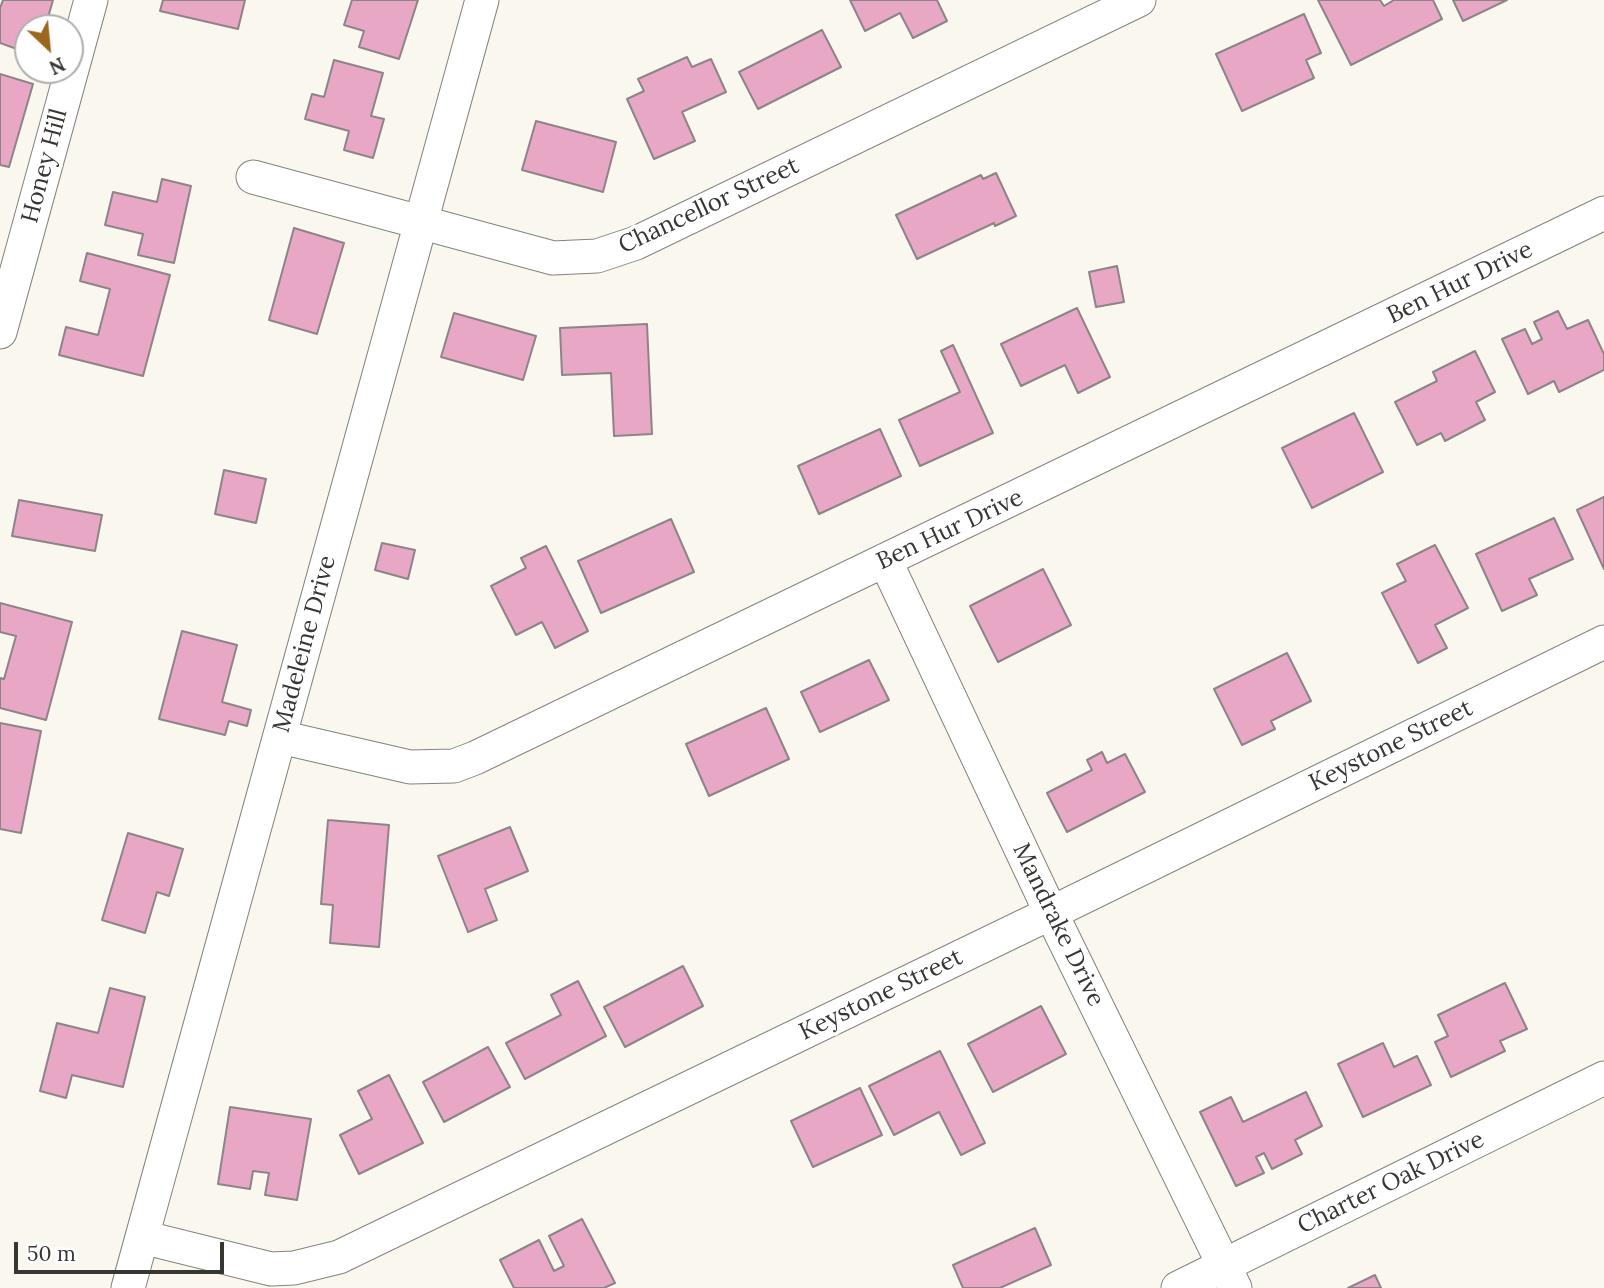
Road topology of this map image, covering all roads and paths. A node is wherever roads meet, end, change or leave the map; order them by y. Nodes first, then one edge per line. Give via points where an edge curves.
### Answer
1 (91, 0) edge
2 (482, 0) edge
3 (1139, 0) edge
4 (253, 177) dead end
5 (1604, 213) edge
6 (421, 222) junction
7 (0, 332) edge
8 (885, 560) junction
9 (1604, 642) edge
10 (280, 737) junction
11 (1051, 913) junction
12 (1604, 1078) edge
13 (142, 1237) junction
14 (1229, 1277) edge
15 (128, 1288) edge
16 (1178, 1288) edge

1 - 7 street, Honey Hill
2 - 6 street, Madeleine Drive
3 - 6 street, Chancellor Street via 636,243 597,256 553,258
4 - 6 street, Chancellor Street
5 - 8 street, Ben Hur Drive
6 - 10 street, Madeleine Drive
8 - 10 street, Ben Hur Drive via 454,766 410,767
8 - 11 street, Mandrake Drive
9 - 11 street, Keystone Street
10 - 13 street, Madeleine Drive
11 - 13 street, Keystone Street via 339,1257 271,1269
11 - 14 street, Mandrake Drive
12 - 14 street, Charter Oak Drive
13 - 15 street, Madeleine Drive
14 - 16 street, Charter Oak Drive

